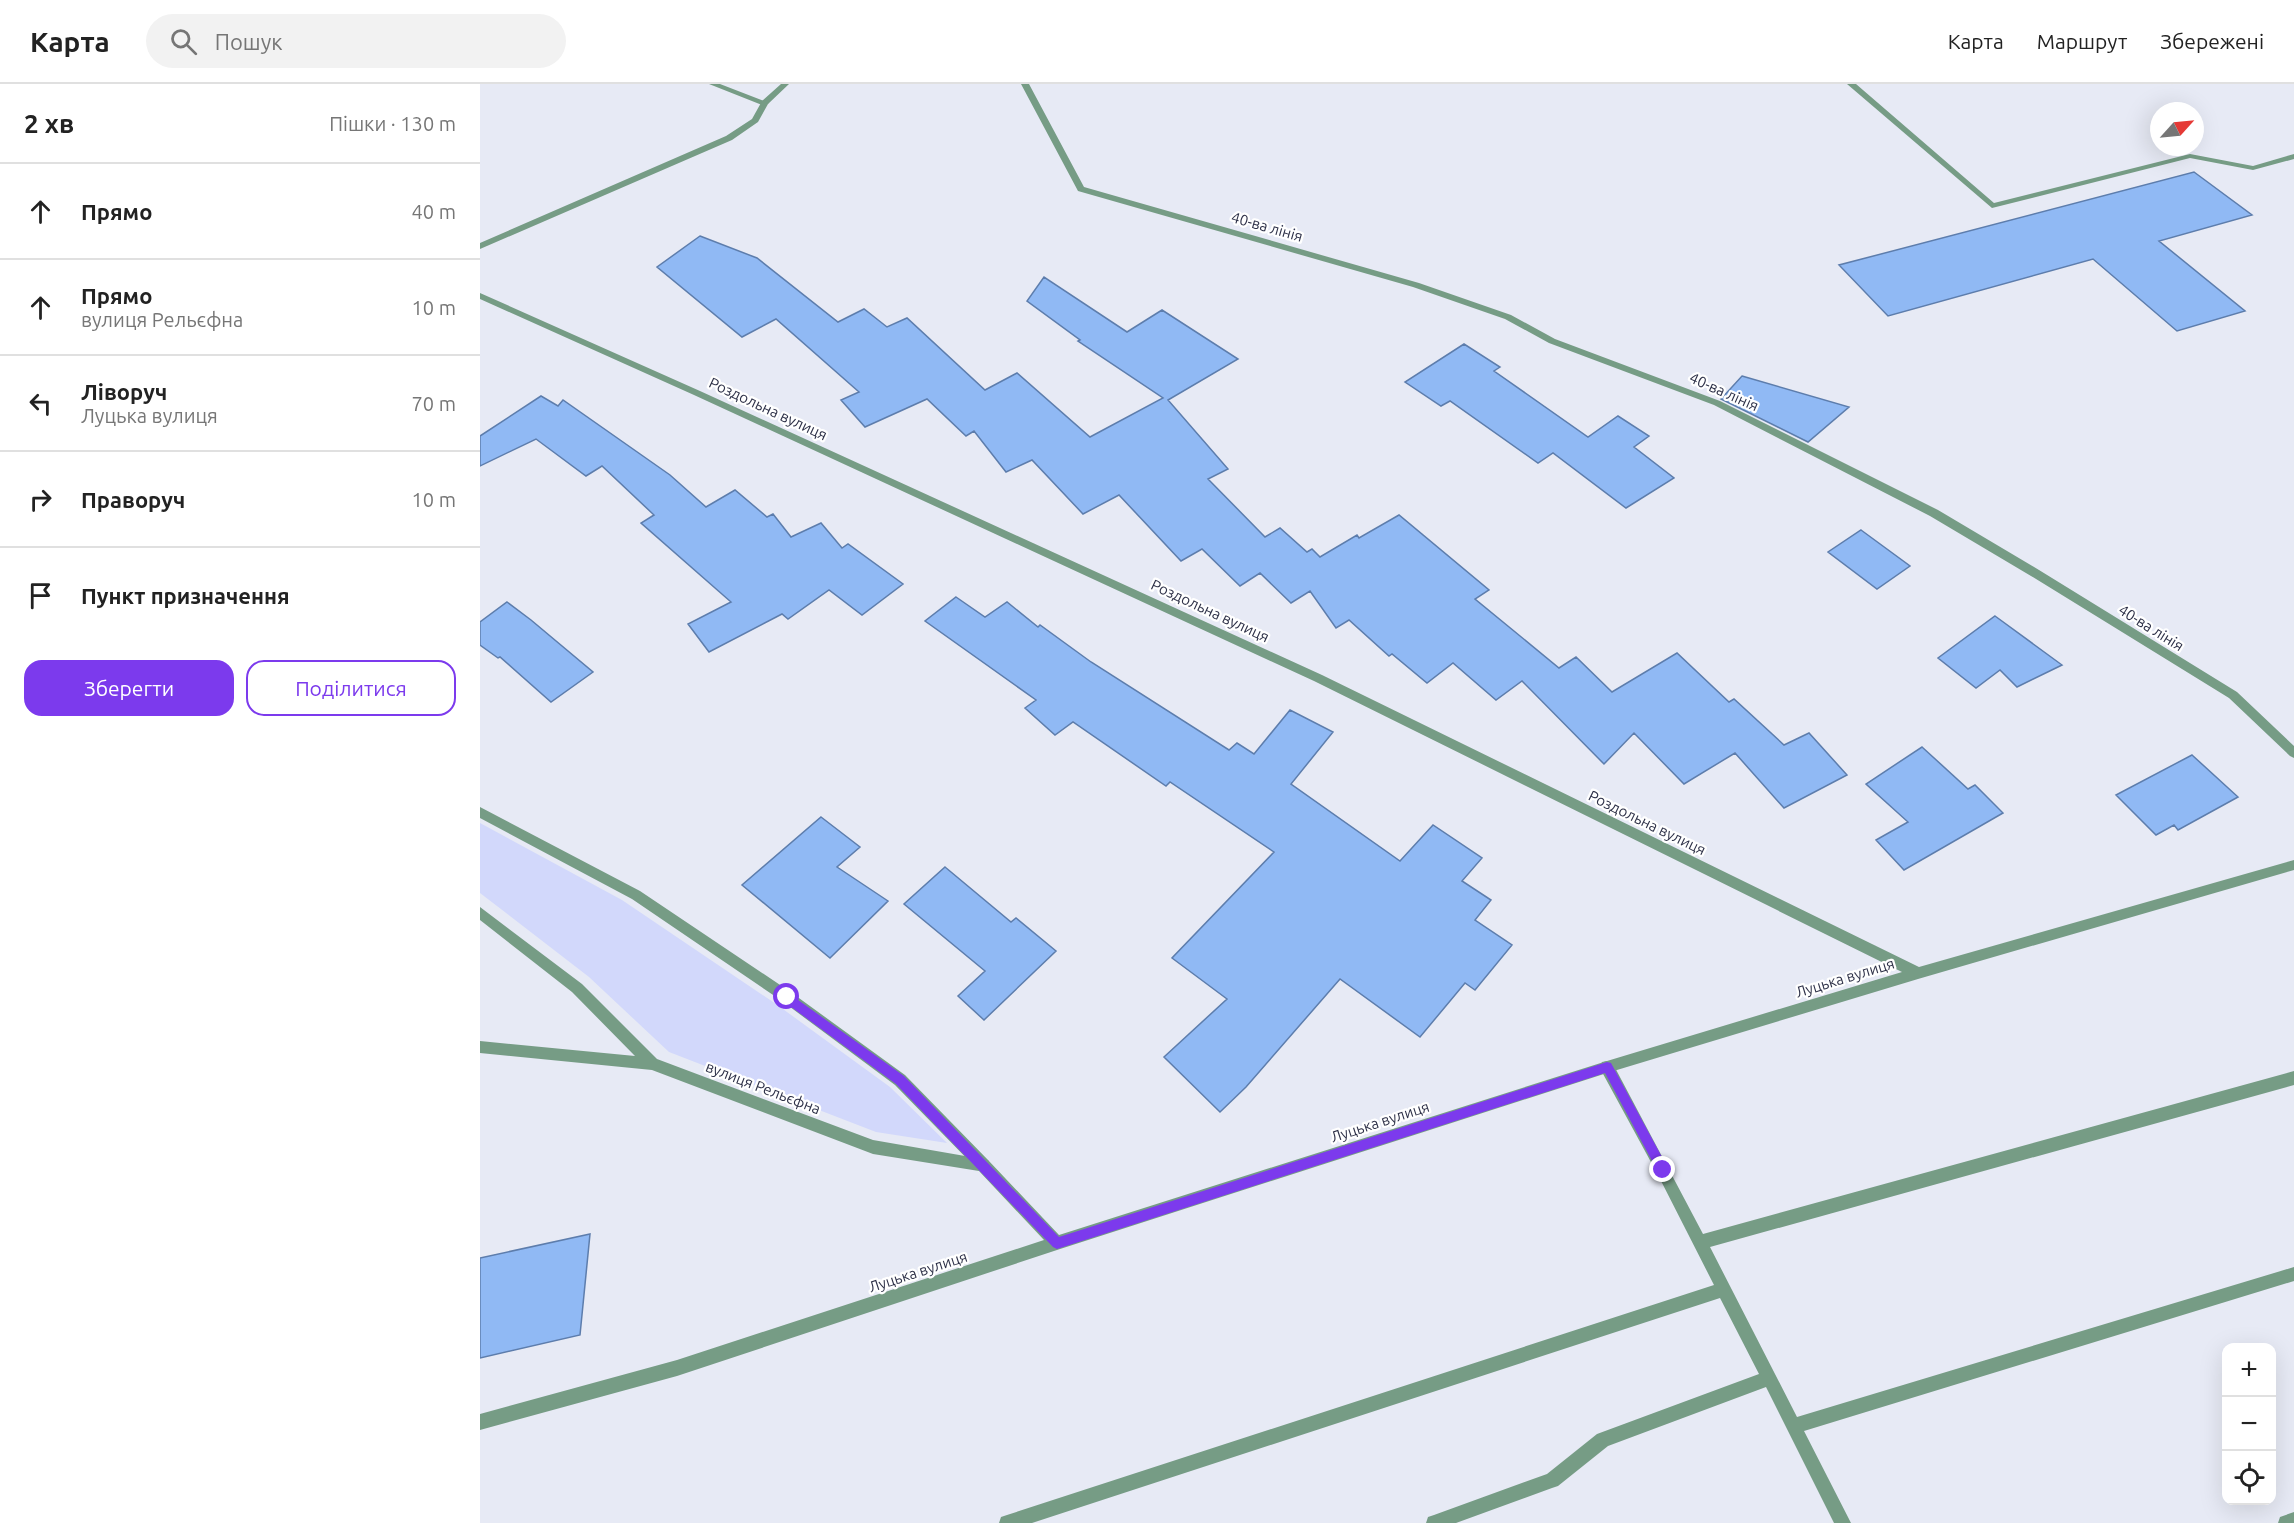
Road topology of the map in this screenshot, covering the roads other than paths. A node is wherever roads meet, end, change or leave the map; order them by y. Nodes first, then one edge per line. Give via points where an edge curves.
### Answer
1 (713, 84) edge
2 (785, 84) edge
3 (1025, 84) edge
4 (1851, 84) edge
5 (765, 103) junction
6 (2294, 156) edge
7 (480, 246) edge
8 (480, 296) edge
9 (2294, 753) edge
10 (480, 812) edge
11 (2294, 865) edge
12 (480, 913) edge
13 (1918, 973) junction
14 (480, 1047) edge
15 (652, 1064) junction
16 (1607, 1067) junction
17 (2294, 1078) edge
18 (983, 1165) junction
19 (1700, 1242) junction
20 (1057, 1243) junction
21 (2294, 1274) edge
22 (1724, 1289) junction
23 (1770, 1378) junction
24 (480, 1422) edge
25 (1794, 1426) junction
26 (2294, 1520) edge
27 (1007, 1523) edge
28 (1434, 1523) edge
29 (1843, 1523) edge
30 (2286, 1523) edge

1 - 5 street
2 - 5 street
3 - 9 street, 40-ва лінія via 1081,189 1416,285 1508,317 1552,342 1717,403 1934,513 2035,573 2233,695
4 - 6 street via 1992,206 2190,156 2253,168
5 - 7 street via 755,120 729,138
8 - 13 street, Роздольна вулиця via 1318,678
10 - 18 street via 636,895 787,997 900,1080
11 - 13 street, Луцька вулиця
12 - 15 street, вулиця Рельєфна via 577,988
13 - 16 street, Луцька вулиця
14 - 15 street
15 - 18 street, вулиця Рельєфна via 873,1147
16 - 19 street
16 - 20 street, Луцька вулиця
17 - 19 street
18 - 20 street
19 - 22 street
20 - 24 street, Луцька вулиця via 677,1368
21 - 25 street
22 - 23 street
22 - 27 street
23 - 25 street
23 - 28 street via 1604,1440 1552,1480
25 - 29 street
26 - 30 street

